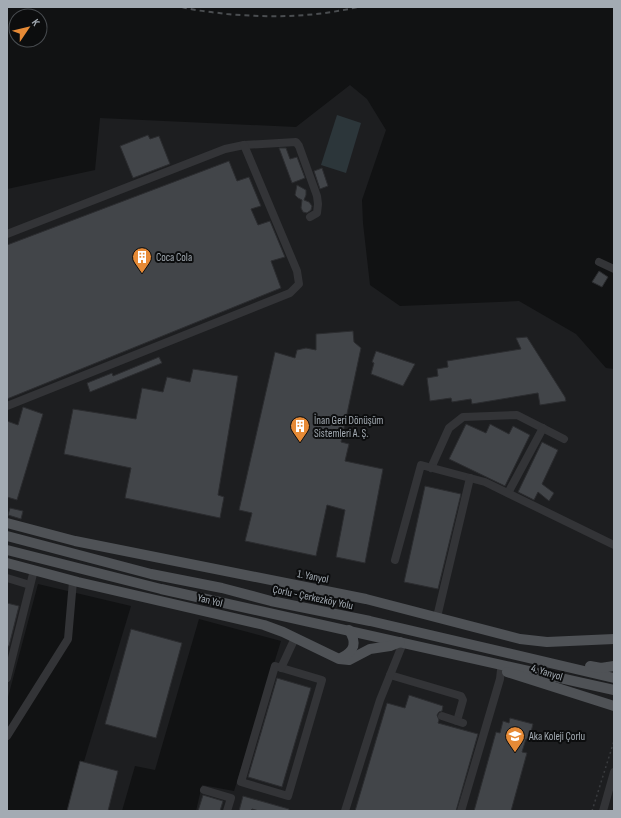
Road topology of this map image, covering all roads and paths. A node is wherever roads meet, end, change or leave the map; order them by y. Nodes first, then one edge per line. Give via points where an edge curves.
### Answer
1 (244, 145) junction
2 (310, 217) dead end
3 (7, 234) edge
4 (599, 262) dead end
5 (614, 269) edge
6 (7, 406) edge
7 (544, 428) junction
8 (564, 438) dead end
9 (431, 468) junction
10 (470, 478) junction
11 (508, 494) junction
12 (7, 523) edge
13 (7, 536) edge
14 (614, 545) edge
15 (7, 550) edge
16 (395, 560) dead end
17 (7, 563) edge
18 (34, 570) junction
19 (7, 578) edge
20 (73, 581) junction
21 (30, 584) junction
22 (437, 617) junction
23 (349, 630) junction
24 (295, 638) junction
25 (614, 639) edge
26 (402, 642) junction
27 (339, 659) junction
28 (474, 659) junction
29 (562, 666) junction
30 (614, 666) edge
31 (281, 668) junction
32 (501, 670) junction
33 (390, 675) junction
34 (7, 678) edge
35 (614, 678) edge
36 (614, 690) edge
37 (613, 706) edge
38 (442, 716) dead end
39 (7, 736) edge
40 (614, 741) edge
41 (614, 772) edge
42 (204, 790) dead end
43 (227, 811) edge
44 (346, 811) edge
45 (460, 811) edge
46 (592, 811) edge
47 (603, 811) edge

1 - 2 street via 296,142 317,196 317,213
1 - 3 street via 225,149
1 - 6 street via 297,271 299,284 295,289
4 - 5 street
7 - 8 street
7 - 9 street via 517,415 463,417 449,428
7 - 11 street
9 - 10 street
9 - 16 street via 422,465
10 - 11 street via 485,482
10 - 22 street
11 - 14 street
12 - 22 main road, 1. Yanyol via 75,541 366,599
13 - 29 main road, Çorlu - Çerkezköy Yolu via 151,574
15 - 23 main road via 161,589
17 - 18 main road, Yan Yol
18 - 20 main road, Yan Yol
18 - 21 street
19 - 21 street
20 - 24 main road, Yan Yol via 264,624
20 - 39 street via 68,639
21 - 34 street
22 - 25 main road, 1. Yanyol via 534,642
23 - 26 main road
23 - 27 main road via 354,645 349,654
24 - 27 main road, Yan Yol
24 - 31 street
26 - 27 main road via 370,649 349,660
26 - 28 main road
26 - 33 street
28 - 32 main road, 4. Yanyol
28 - 36 main road
29 - 30 main road
29 - 35 main road, Çorlu - Çerkezköy Yolu
31 - 31 street via 275,666 241,782 288,796 322,680
32 - 37 main road, 4. Yanyol
32 - 45 street
33 - 38 street via 461,696 463,700 460,722
33 - 44 street
40 - 46 path
41 - 47 street
42 - 43 street via 231,798

